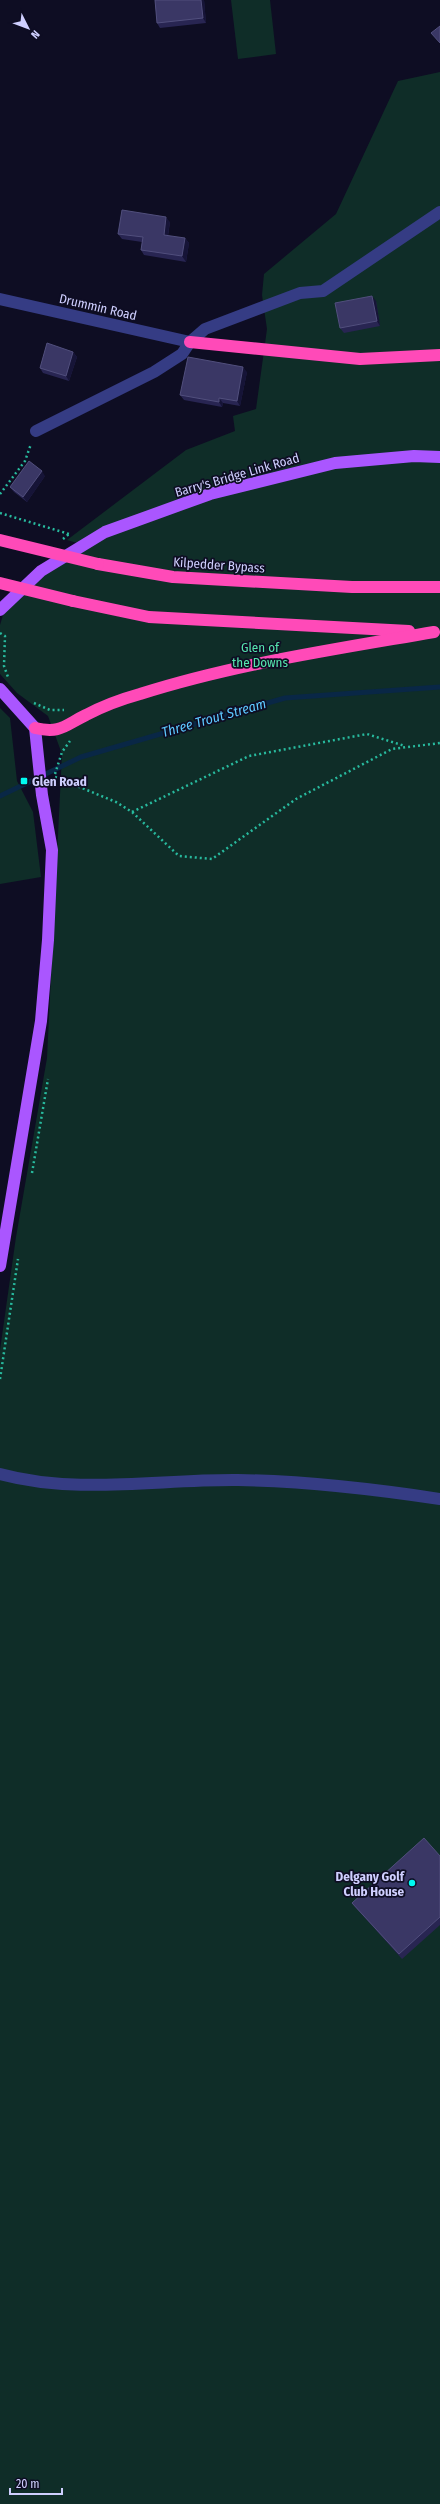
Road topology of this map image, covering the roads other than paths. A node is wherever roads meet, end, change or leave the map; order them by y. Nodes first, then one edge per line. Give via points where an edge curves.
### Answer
1 (440, 212) edge
2 (0, 299) edge
3 (190, 342) junction
4 (440, 355) edge
5 (36, 430) road end
6 (440, 456) edge
7 (0, 540) edge
8 (0, 583) edge
9 (440, 587) edge
10 (0, 610) edge
11 (437, 632) edge
12 (0, 689) edge
13 (36, 728) junction
14 (0, 1266) edge
15 (0, 1474) edge
16 (440, 1499) edge

1 - 3 street via 323,291 300,293 205,329
2 - 3 street, Drummin Road
3 - 4 highway via 360,359
3 - 5 street via 182,354 154,372
6 - 10 main road, Barry's Bridge Link Road via 335,463 210,494 104,532 41,571
7 - 9 highway, Kilpedder Bypass, bridge via 98,564 172,577 352,587
8 - 11 highway, bridge via 149,617
11 - 13 highway via 278,659 140,694 85,715 67,727 55,730
12 - 13 main road
13 - 14 main road via 42,795 52,850 43,1006
15 - 16 street via 64,1484 238,1480 385,1490

